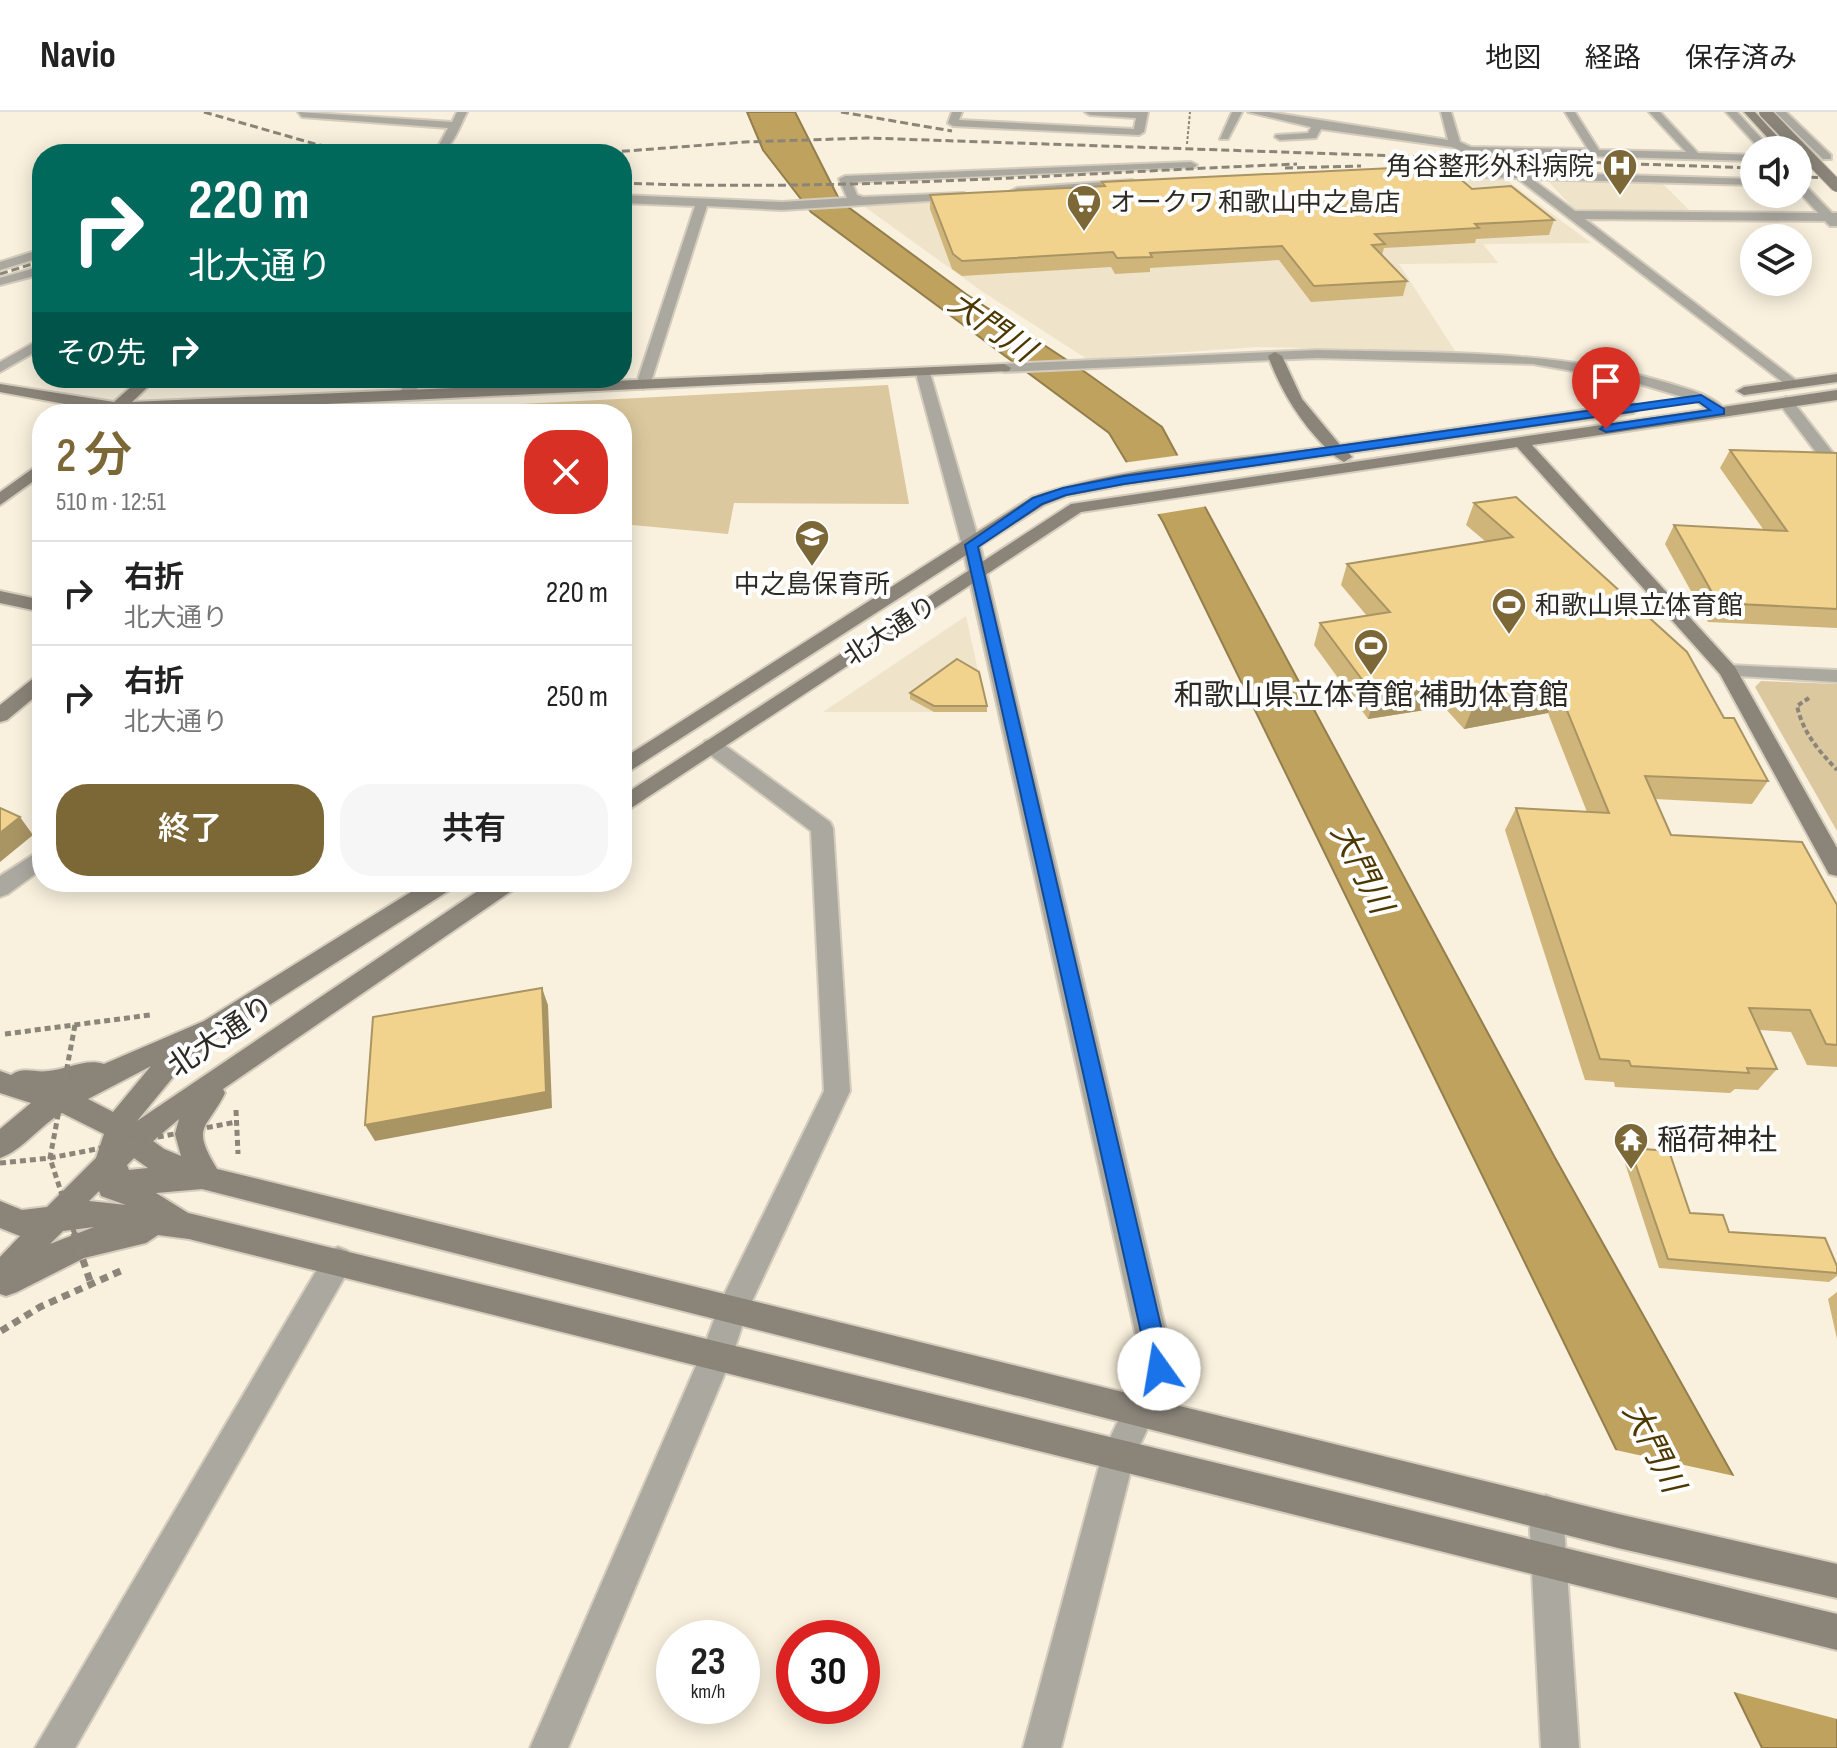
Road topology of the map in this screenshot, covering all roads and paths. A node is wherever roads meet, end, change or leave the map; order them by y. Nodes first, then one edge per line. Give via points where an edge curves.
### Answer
1 (463, 112) edge
2 (957, 112) edge
3 (1090, 112) edge
4 (1237, 112) edge
5 (1253, 112) edge
6 (1331, 112) edge
7 (1446, 112) edge
8 (1570, 112) edge
9 (1654, 112) edge
10 (1731, 112) edge
11 (1749, 112) edge
12 (1765, 112) edge
13 (1780, 112) edge
14 (1143, 113) edge
15 (302, 114) edge
16 (455, 125) junction
17 (1321, 125) junction
18 (1222, 135) dead end
19 (1754, 136) edge
20 (1772, 136) edge
21 (1280, 137) dead end
22 (445, 144) edge
23 (1460, 146) junction
24 (1595, 152) junction
25 (1694, 155) junction
26 (1740, 157) edge
27 (1832, 157) edge
28 (1812, 159) edge
29 (1191, 165) dead end
30 (1812, 171) edge
31 (1405, 172) edge
32 (1517, 173) junction
33 (1740, 181) edge
34 (1150, 182) edge
35 (1812, 186) edge
36 (1834, 189) edge
37 (1007, 192) edge
38 (975, 194) edge
39 (1812, 198) edge
40 (632, 200) edge
41 (860, 202) junction
42 (701, 205) junction
43 (1573, 215) junction
44 (1834, 220) edge
45 (32, 256) edge
46 (0, 266) edge
47 (32, 273) edge
48 (0, 282) edge
49 (32, 348) edge
50 (1275, 356) junction
51 (0, 368) edge
52 (923, 373) junction
53 (1837, 378) edge
54 (1794, 384) junction
55 (632, 385) edge
56 (643, 385) junction
57 (0, 388) edge
58 (139, 388) edge
59 (410, 388) edge
60 (564, 388) edge
61 (406, 394) junction
62 (1837, 395) edge
63 (1701, 398) junction
64 (1786, 402) junction
65 (83, 404) edge
66 (121, 404) edge
67 (224, 404) edge
68 (400, 404) edge
69 (1720, 412) junction
70 (1521, 442) junction
71 (1337, 451) junction
72 (1354, 467) junction
73 (1837, 469) edge
74 (32, 475) edge
75 (0, 500) edge
76 (971, 545) junction
77 (976, 574) junction
78 (0, 597) edge
79 (32, 604) edge
80 (1728, 671) junction
81 (1837, 676) edge
82 (32, 689) edge
83 (1822, 699) dead end
84 (0, 715) edge
85 (712, 746) junction
86 (632, 763) edge
87 (1837, 770) edge
88 (632, 799) edge
89 (32, 864) edge
90 (1837, 868) edge
91 (0, 888) edge
92 (429, 892) edge
93 (493, 892) edge
94 (150, 1015) dead end
95 (75, 1025) junction
96 (213, 1028) junction
97 (5, 1034) dead end
98 (243, 1058) junction
99 (128, 1064) junction
100 (0, 1079) edge
101 (60, 1101) junction
102 (127, 1135) junction
103 (0, 1146) edge
104 (247, 1157) dead end
105 (50, 1158) junction
106 (0, 1163) edge
107 (116, 1174) junction
108 (208, 1179) junction
109 (61, 1207) junction
110 (5, 1220) edge
111 (189, 1226) junction
112 (338, 1261) junction
113 (0, 1278) edge
114 (0, 1286) edge
115 (732, 1311) junction
116 (1, 1331) edge
117 (717, 1354) junction
118 (1139, 1412) junction
119 (1118, 1455) junction
120 (1546, 1512) junction
121 (1548, 1559) junction
122 (1837, 1581) edge
123 (1837, 1632) edge
124 (54, 1748) edge
125 (549, 1748) edge
126 (1042, 1748) edge
127 (1560, 1748) edge

1 - 16 street
2 - 14 street via 953,123 1139,132
3 - 14 street
4 - 18 street
5 - 17 street
6 - 17 street
7 - 23 street
8 - 24 street
9 - 25 street
10 - 19 street
11 - 20 street
12 - 36 street, bridge
13 - 27 street
15 - 16 street
16 - 22 street
17 - 21 street via 1312,136
17 - 23 street
23 - 24 street
23 - 32 street
24 - 25 street
25 - 26 street
27 - 28 street
29 - 41 street via 845,179
30 - 36 street
31 - 32 street
32 - 33 street
32 - 43 street
34 - 37 street
35 - 36 street
38 - 41 street
39 - 44 street
40 - 42 street
41 - 42 street
42 - 56 street
43 - 44 street
43 - 54 street
45 - 46 street
47 - 48 street
49 - 51 street
50 - 52 street
50 - 63 street via 1533,360 1632,377
50 - 71 street via 1284,383 1309,424
52 - 56 street
52 - 76 street
53 - 54 street, 北大通り
54 - 63 street, 北大通り
55 - 56 street
57 - 65 street
58 - 66 street
59 - 61 street
60 - 61 street
61 - 67 street
61 - 68 street
62 - 64 street, 北大通り
63 - 69 street
63 - 71 street, 北大通り
64 - 69 street, 北大通り
64 - 73 street
69 - 70 street, 北大通り
70 - 72 street, 北大通り
70 - 80 street
71 - 72 street
71 - 76 street, 北大通り via 1063,492 1038,501
72 - 77 street, 北大通り via 1077,508
74 - 75 street
76 - 77 street
76 - 86 street, 北大通り
77 - 85 street, 北大通り
77 - 118 street via 1159,1369
78 - 79 street
80 - 81 street
80 - 90 street
82 - 84 street
83 - 87 path via 1808,698 1797,706 1799,717 1814,746
85 - 88 street, 北大通り
85 - 115 street via 822,828 837,1091
89 - 91 street
92 - 96 street, 北大通り
93 - 98 street, 北大通り
94 - 95 path
95 - 97 path
95 - 105 path, bridge
96 - 99 street, 北大通り
96 - 102 street via 165,1068 124,1117
98 - 102 street, 北大通り
98 - 108 street via 192,1115 188,1147
99 - 100 street via 46,1083
99 - 101 street, 北大通り
100 - 101 street
101 - 102 street
101 - 103 street, 北大通り
102 - 107 street
102 - 108 street via 154,1158
104 - 105 path, bridge via 236,1154 236,1122
105 - 106 path, bridge
105 - 116 path, bridge via 91,1284
107 - 108 street via 134,1181
107 - 109 street
107 - 111 street via 125,1190
108 - 115 street
109 - 110 street
109 - 111 street
109 - 113 street
111 - 112 street
111 - 114 street via 119,1232 67,1249
112 - 117 street
112 - 124 street
115 - 117 street
115 - 118 street
117 - 119 street
117 - 125 street
118 - 119 street
118 - 120 street
119 - 121 street
119 - 126 street
120 - 121 street
120 - 122 street
121 - 123 street
121 - 127 street

